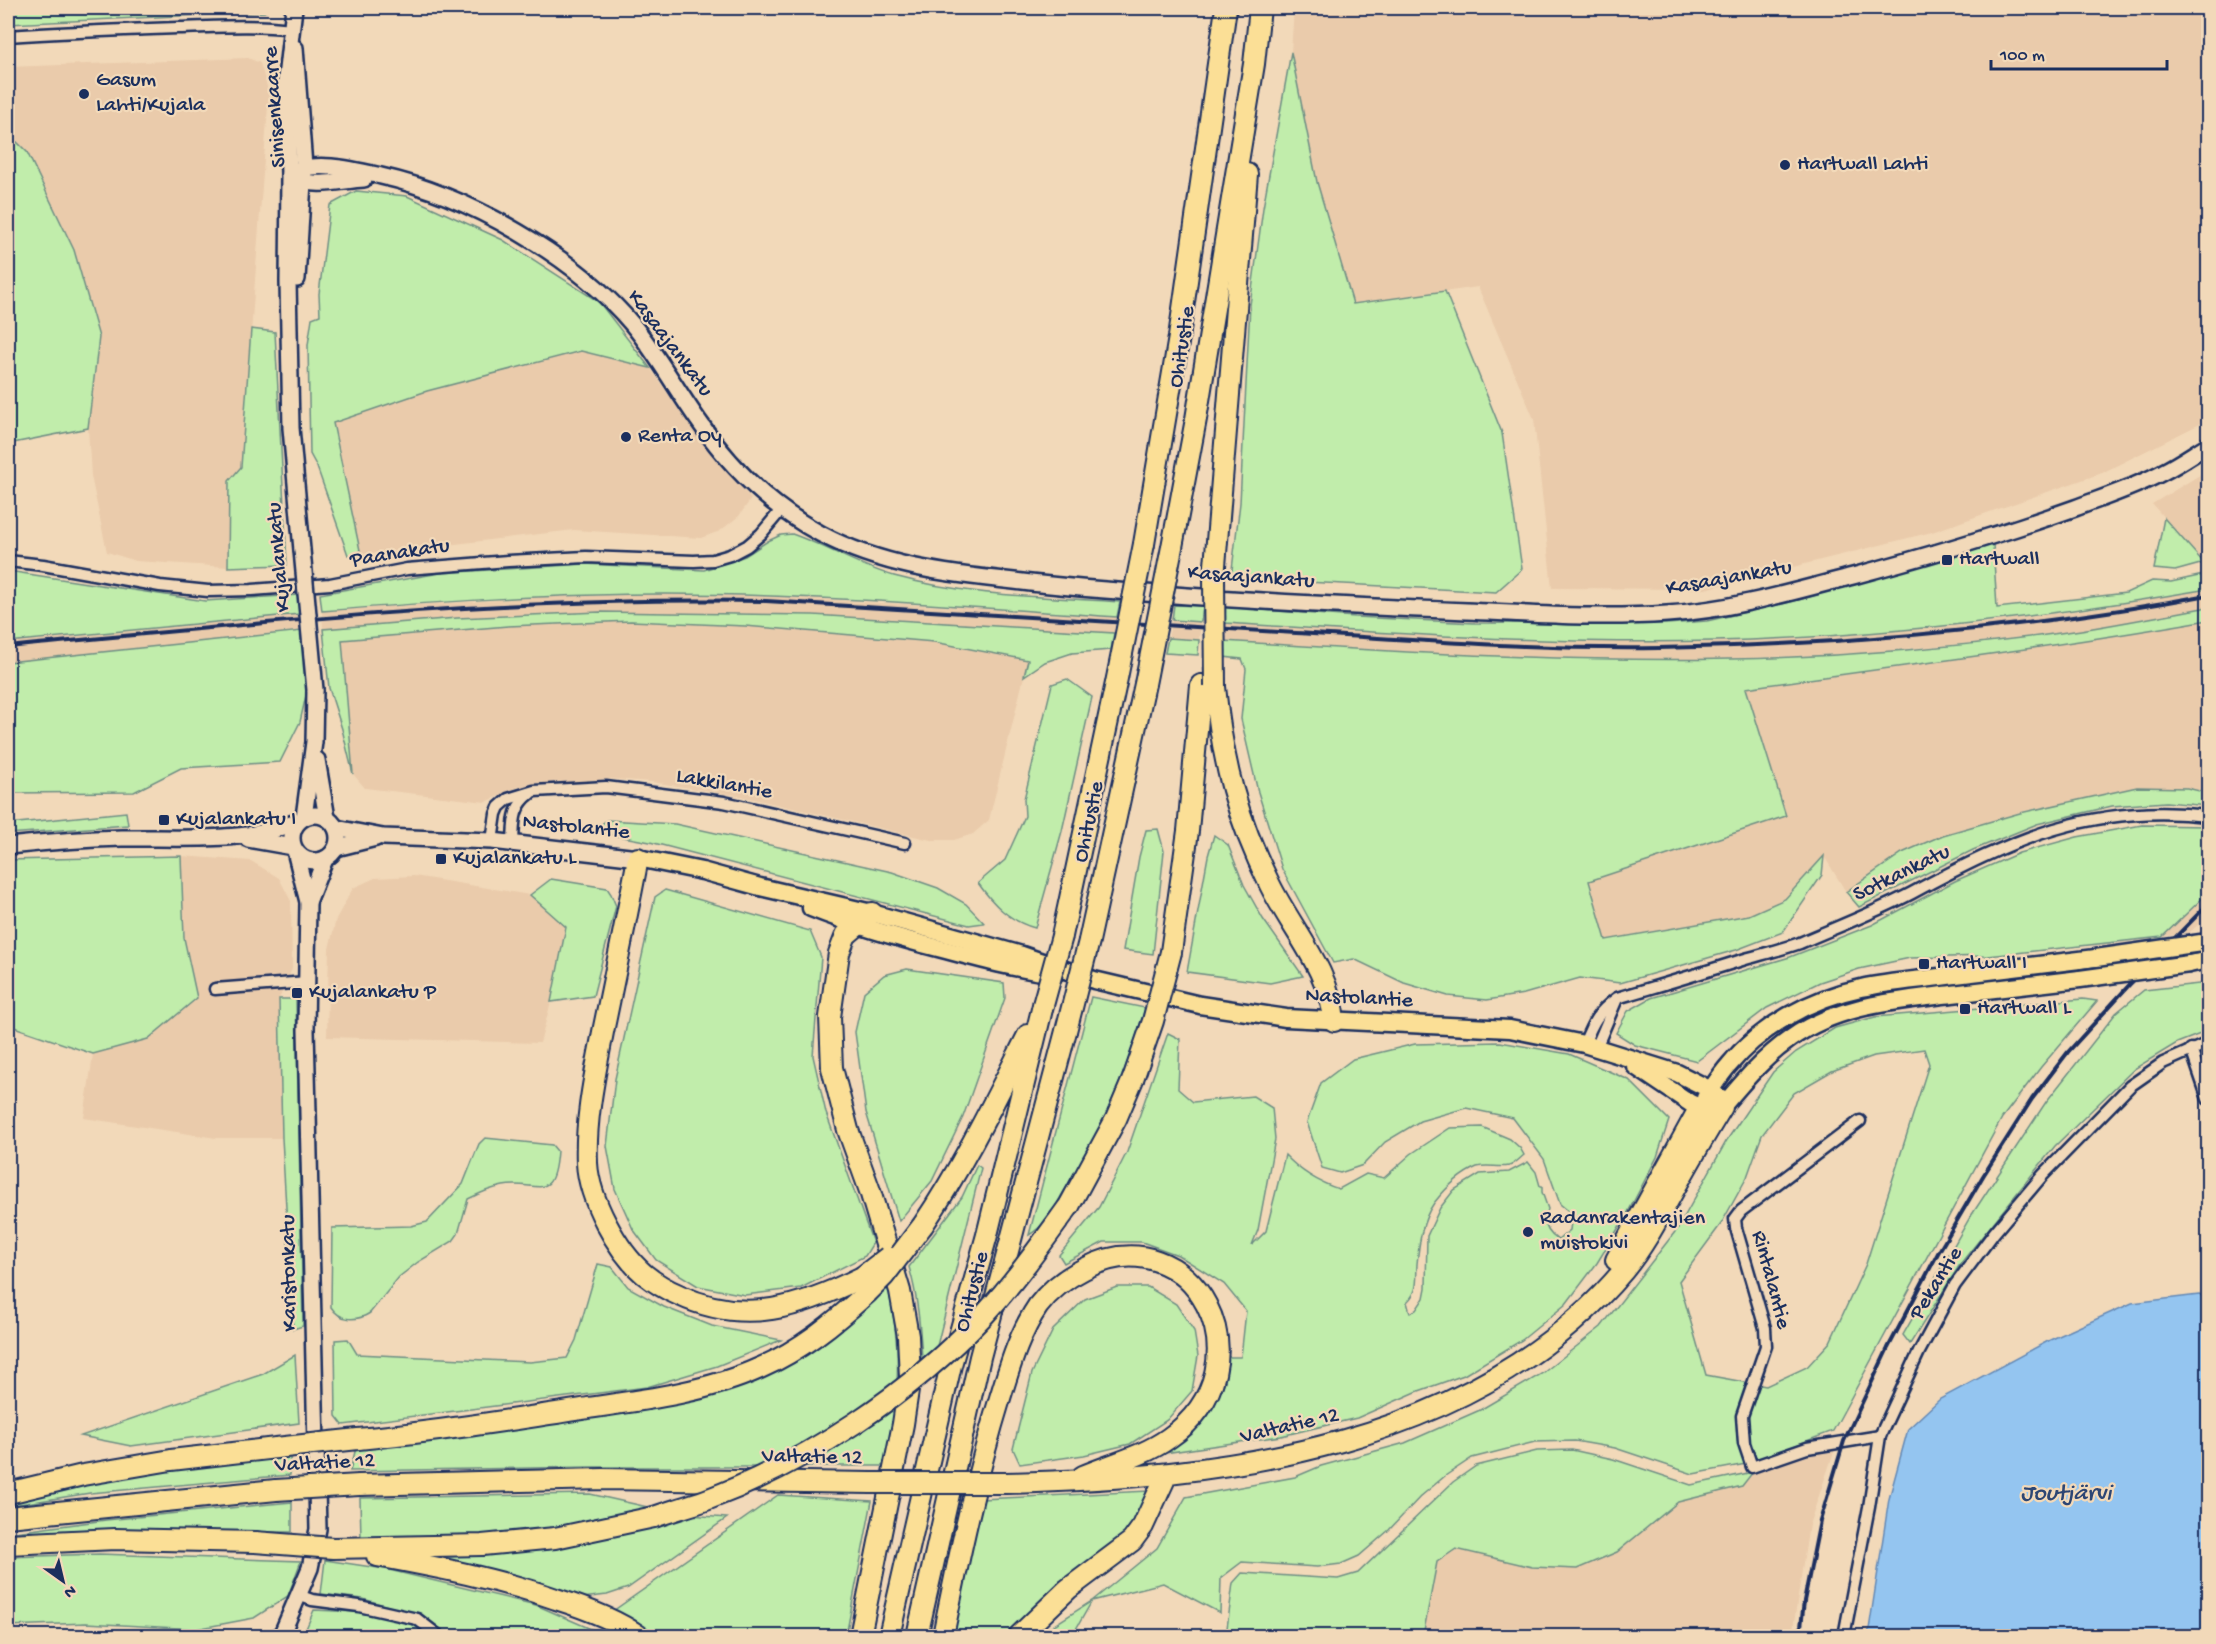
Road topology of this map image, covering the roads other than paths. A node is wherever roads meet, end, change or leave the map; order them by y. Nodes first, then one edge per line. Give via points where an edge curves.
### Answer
1 (294, 8) edge
2 (1226, 8) edge
3 (1260, 8) edge
4 (292, 29) junction
5 (8, 36) edge
6 (1254, 64) junction
7 (289, 174) junction
8 (303, 174) junction
9 (290, 368) junction
10 (2208, 445) edge
11 (782, 509) junction
12 (8, 561) edge
13 (1208, 686) junction
14 (314, 742) junction
15 (534, 791) junction
16 (2208, 816) edge
17 (301, 819) junction
18 (331, 823) junction
19 (231, 837) junction
20 (383, 837) junction
21 (492, 842) junction
22 (904, 843) dead end
23 (513, 844) junction
24 (8, 846) edge
25 (294, 849) junction
26 (330, 854) junction
27 (638, 858) junction
28 (308, 902) junction
29 (864, 919) junction
30 (2208, 942) edge
31 (2208, 960) edge
32 (306, 981) junction
33 (215, 989) dead end
34 (1043, 1006) junction
35 (1334, 1021) junction
36 (2208, 1042) edge
37 (1590, 1046) junction
38 (2191, 1049) junction
39 (1622, 1057) junction
40 (1711, 1090) junction
41 (2208, 1099) edge
42 (1700, 1107) junction
43 (1722, 1107) junction
44 (1860, 1121) dead end
45 (864, 1285) junction
46 (1580, 1315) junction
47 (1880, 1436) junction
48 (1167, 1474) junction
49 (1071, 1482) junction
50 (8, 1492) edge
51 (8, 1517) edge
52 (8, 1544) edge
53 (333, 1548) junction
54 (298, 1595) junction
55 (281, 1636) edge
56 (439, 1636) edge
57 (639, 1636) edge
58 (860, 1636) edge
59 (889, 1636) edge
60 (917, 1636) edge
61 (943, 1636) edge
62 (1019, 1636) edge
63 (1844, 1636) edge

1 - 4 street, Sinisenkaarre
2 - 34 highway, Ohitustie, bridge via 1185,303 1144,544 1062,936
3 - 6 highway, Ohitustie
4 - 5 street via 225,26
4 - 7 street, Sinisenkaarre via 286,78
4 - 8 street, Sinisenkaarre via 299,78
6 - 13 highway, bridge
6 - 60 highway, Ohitustie, bridge via 1196,419 1145,684 1089,941 980,1358
7 - 8 street, Kasaajankatu via 294,178
7 - 9 street, Kujalankatu
8 - 9 street, Kujalankatu
8 - 11 street, Kasaajankatu via 323,183 369,179 409,184 485,214 557,258 584,278 633,326 719,449
9 - 14 street, Kujalankatu, bridge via 291,428 315,690
10 - 11 street, Kasaajankatu via 2159,475 2014,530 1790,592 1703,611 1664,614 1549,614 1264,602 942,574 861,552 818,533
11 - 12 street, Paanakatu via 747,546 713,560 586,557 508,561 407,569 330,584 208,591
13 - 35 highway via 1242,822 1272,889 1319,968 1330,993
13 - 53 highway, bridge via 1171,952 1133,1079 1069,1206 984,1315 918,1377 874,1410 798,1457 706,1500 654,1517 555,1538 482,1545
14 - 17 street, Kujalankatu
14 - 18 street, Kujalankatu
15 - 21 street, Lakkilantie via 508,798 499,807
15 - 22 street, Lakkilantie via 606,787 724,802
15 - 23 street via 520,801
16 - 37 street, Sotkankatu via 2115,815 2034,835 1797,944 1617,998
17 - 18 street via 315,815
17 - 19 street via 279,829
17 - 25 street via 292,831
18 - 20 street, Nastolantie
18 - 26 street via 338,840
19 - 24 street via 119,838
19 - 25 street
20 - 21 street, Nastolantie
20 - 26 street, Nastolantie
21 - 23 street, Nastolantie
23 - 27 street, Nastolantie
25 - 26 street via 312,861
25 - 28 street, Karistonkatu
26 - 28 street, Karistonkatu
27 - 29 main road, Nastolantie via 702,871
27 - 45 highway via 589,1121 587,1164 605,1221 644,1274 697,1303 758,1312
28 - 32 street, Karistonkatu
29 - 35 main road, Nastolantie via 1022,955 1094,980 1200,1005
29 - 58 highway via 846,935 839,953 830,1017 832,1068 900,1291 910,1377
30 - 40 main road, bridge via 1898,982 1836,995 1798,1011 1762,1034 1730,1063
31 - 43 main road, bridge via 1856,1009 1791,1038 1751,1072
32 - 33 street
32 - 54 street, Karistonkatu via 318,1520 310,1568
34 - 45 highway, bridge via 950,1185 923,1225
34 - 59 highway, Ohitustie via 951,1365
35 - 37 main road, Nastolantie via 1510,1029
36 - 38 street, Pekantie
37 - 39 main road, Nastolantie
38 - 41 street
38 - 47 street, Pekantie via 2130,1086 2043,1175 1994,1233 1955,1285
39 - 40 main road, Nastolantie via 1677,1073
39 - 42 main road, Nastolantie
40 - 42 main road
40 - 43 main road
42 - 43 main road, Nastolantie
42 - 46 highway, Valtatie 12 via 1629,1238
43 - 46 highway, Valtatie 12 via 1652,1229 1624,1269
44 - 47 street, Rintalantie via 1741,1211 1736,1220 1765,1328 1766,1346 1742,1416 1744,1443 1752,1467 1807,1448
45 - 50 highway, bridge via 814,1339 759,1369 662,1396 474,1426 171,1460
46 - 48 highway, Valtatie 12 via 1500,1376 1430,1410 1340,1440 1235,1464
47 - 63 street, Pekantie
48 - 49 highway, Valtatie 12
48 - 62 highway via 1143,1526 1132,1540 1068,1589
49 - 51 highway, Valtatie 12, bridge via 603,1479 359,1485
49 - 61 highway via 1170,1437 1205,1400 1216,1374 1217,1328 1210,1311 1191,1282 1159,1262 1139,1257 1093,1264 1058,1285 1039,1305 1021,1336 992,1425
52 - 53 highway, bridge via 115,1539
53 - 57 highway via 528,1589 590,1610
54 - 55 street, Karistonkatu
54 - 56 street via 417,1619

